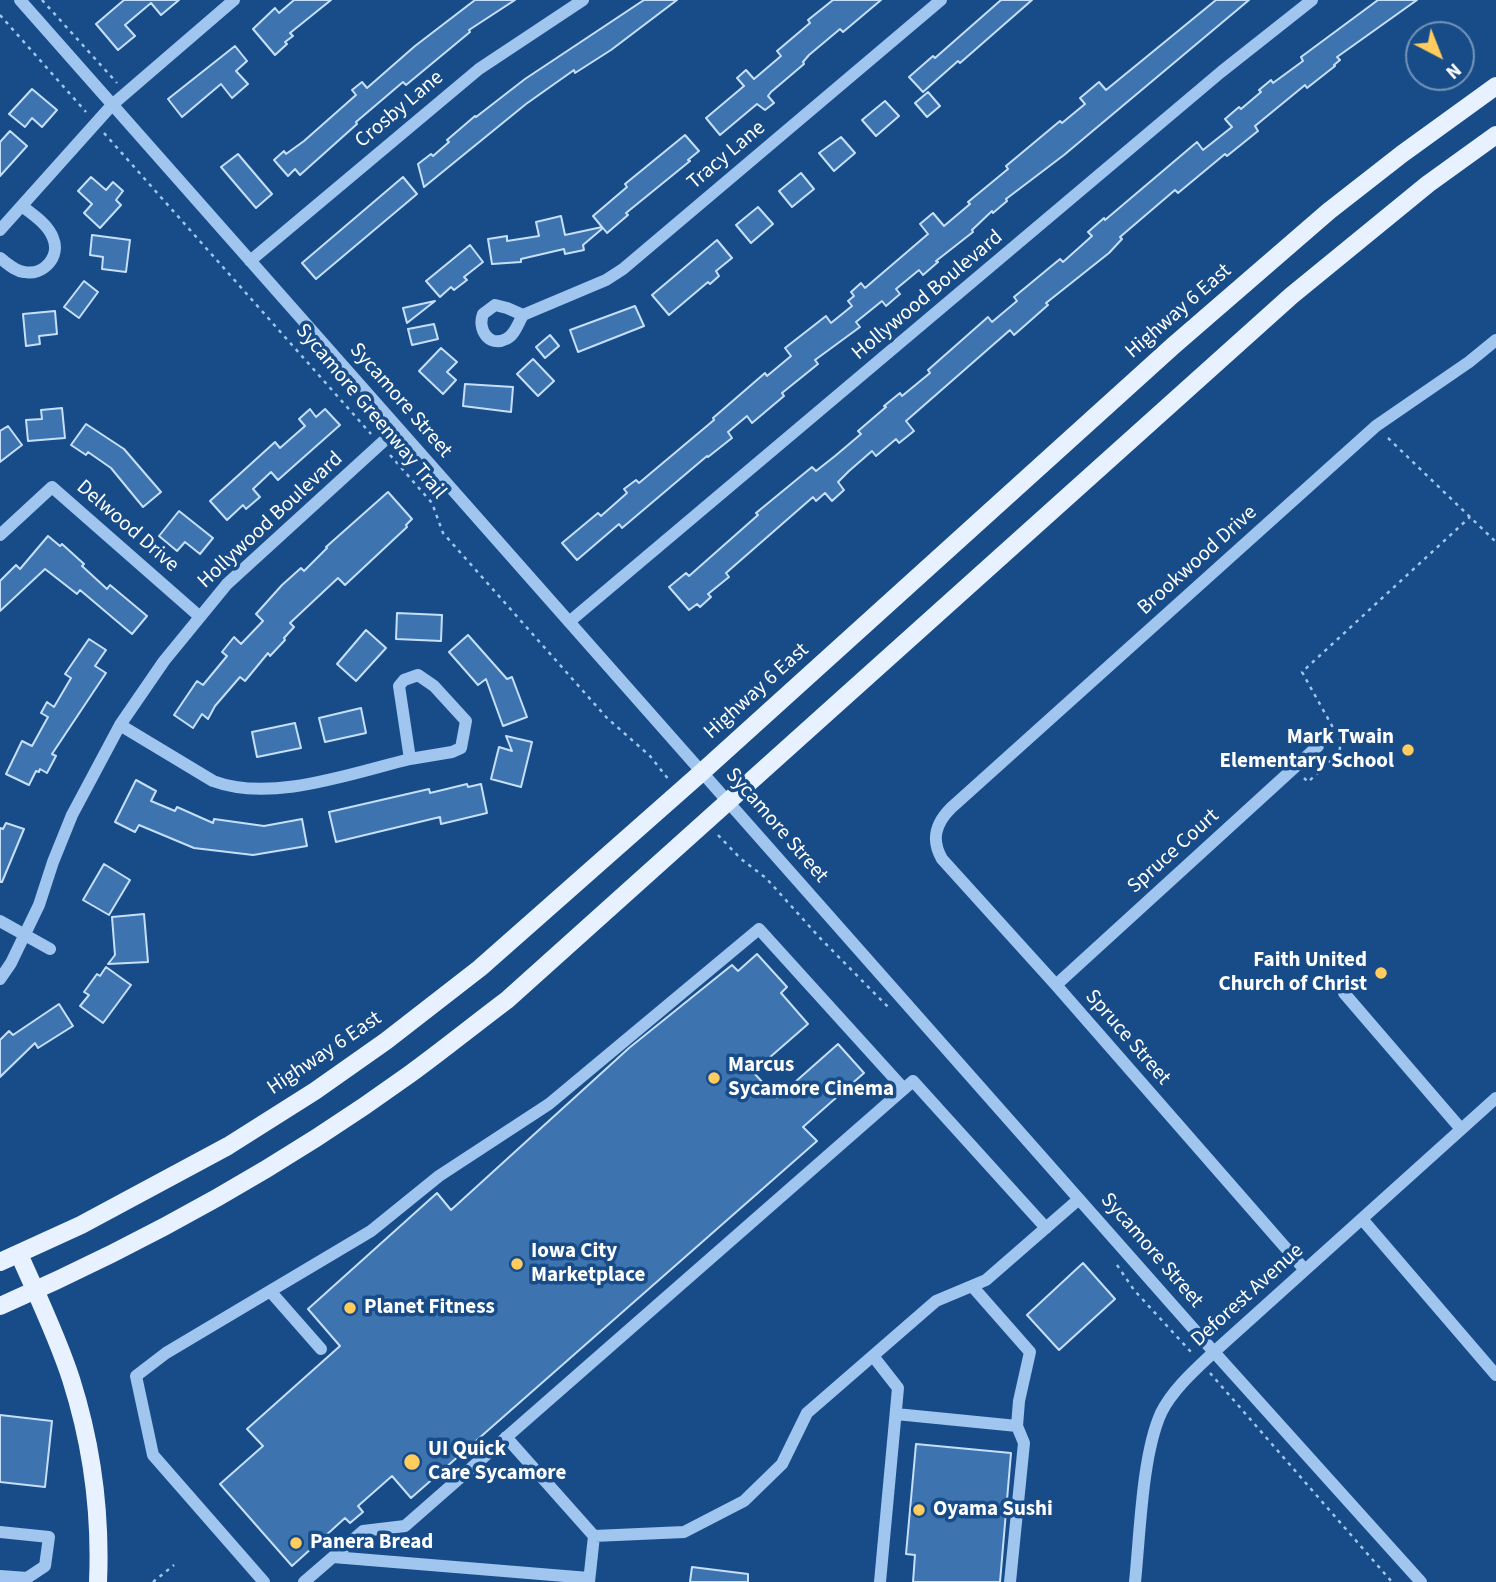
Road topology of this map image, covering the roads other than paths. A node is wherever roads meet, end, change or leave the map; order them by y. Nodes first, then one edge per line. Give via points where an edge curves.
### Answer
1 (20, 0) edge
2 (234, 0) edge
3 (583, 0) edge
4 (941, 0) edge
5 (1312, 0) edge
6 (1496, 86) edge
7 (113, 105) junction
8 (1496, 135) edge
9 (22, 206) junction
10 (0, 230) edge
11 (0, 258) edge
12 (250, 261) junction
13 (523, 315) dead end
14 (1496, 340) edge
15 (398, 428) junction
16 (0, 535) edge
17 (199, 615) junction
18 (569, 622) junction
19 (120, 725) junction
20 (1318, 746) dead end
21 (410, 759) junction
22 (702, 772) junction
23 (729, 802) junction
24 (939, 825) joint
25 (0, 921) edge
26 (25, 936) junction
27 (50, 949) dead end
28 (0, 979) edge
29 (1056, 985) junction
30 (1344, 993) dead end
31 (904, 1089) junction
32 (1496, 1098) edge
33 (1461, 1129) junction
34 (1079, 1199) junction
35 (1362, 1219) junction
36 (1045, 1228) junction
37 (19, 1254) junction
38 (0, 1262) edge
39 (1305, 1270) junction
40 (972, 1286) junction
41 (35, 1291) junction
42 (270, 1291) junction
43 (0, 1306) edge
44 (321, 1349) dead end
45 (1214, 1352) junction
46 (873, 1356) junction
47 (1496, 1374) edge
48 (896, 1415) junction
49 (1017, 1426) junction
50 (506, 1437) junction
51 (0, 1532) edge
52 (594, 1536) junction
53 (333, 1557) junction
54 (0, 1576) edge
55 (589, 1580) edge
56 (98, 1582) edge
57 (264, 1582) edge
58 (304, 1582) edge
59 (880, 1582) edge
60 (1010, 1582) edge
61 (1135, 1582) edge
62 (1421, 1582) edge

1 - 7 street, Sycamore Street
2 - 7 street
3 - 12 street, Crosby Lane via 479,69
4 - 13 street, Tracy Lane via 623,269
5 - 18 street, Hollywood Boulevard
6 - 22 main road, Highway 6 East via 1329,211
7 - 9 street
7 - 12 street, Sycamore Street
8 - 23 main road via 1427,184 1291,296
9 - 10 street
9 - 11 street via 48,229 55,241 54,255 46,267 34,273 20,272
12 - 15 street, Sycamore Street
14 - 24 street, Brookwood Drive via 1376,426 961,799
15 - 17 street, Hollywood Boulevard
15 - 18 street, Sycamore Street
16 - 17 street, Delwood Drive via 51,487
17 - 19 street, Hollywood Boulevard
18 - 22 street, Sycamore Street
19 - 21 street via 213,781 245,789 300,785
19 - 26 street, Hollywood Boulevard via 68,824
20 - 29 street, Spruce Court
21 - 21 street via 399,686 418,675 459,711 466,730 461,748
22 - 23 street, Sycamore Street
22 - 37 main road, Highway 6 East via 480,968 386,1041 228,1146
23 - 34 street, Sycamore Street
23 - 41 main road via 507,1000 411,1074 238,1185
24 - 29 street, Spruce Street via 936,848 942,859
25 - 26 street
26 - 27 street
26 - 28 street, Hollywood Boulevard
29 - 39 street, Spruce Street
30 - 33 street
31 - 36 street via 913,1081
31 - 42 street via 759,929 550,1104 439,1176 371,1231
31 - 50 street
32 - 33 street, Deforest Avenue
33 - 35 street, Deforest Avenue
34 - 36 street
34 - 45 street, Sycamore Street
35 - 39 street, Deforest Avenue
35 - 47 street
36 - 40 street via 986,1280
37 - 38 main road, Highway 6 East
37 - 41 main road
39 - 45 street, Deforest Avenue
40 - 46 street via 936,1301
40 - 49 street via 1030,1352
41 - 43 main road
41 - 56 main road via 82,1420 98,1516
42 - 44 street
42 - 57 street via 136,1376 153,1455
45 - 61 street, Deforest Avenue via 1177,1390 1162,1410 1155,1430
45 - 62 street, Sycamore Street
46 - 48 street via 898,1388
46 - 52 street via 807,1413 782,1464 744,1501 684,1532
48 - 49 street
48 - 59 street
49 - 60 street via 1024,1443
50 - 52 street
50 - 53 street via 405,1526 363,1531
51 - 54 street via 49,1537 45,1566 27,1578
52 - 55 street
53 - 55 street
53 - 58 street

